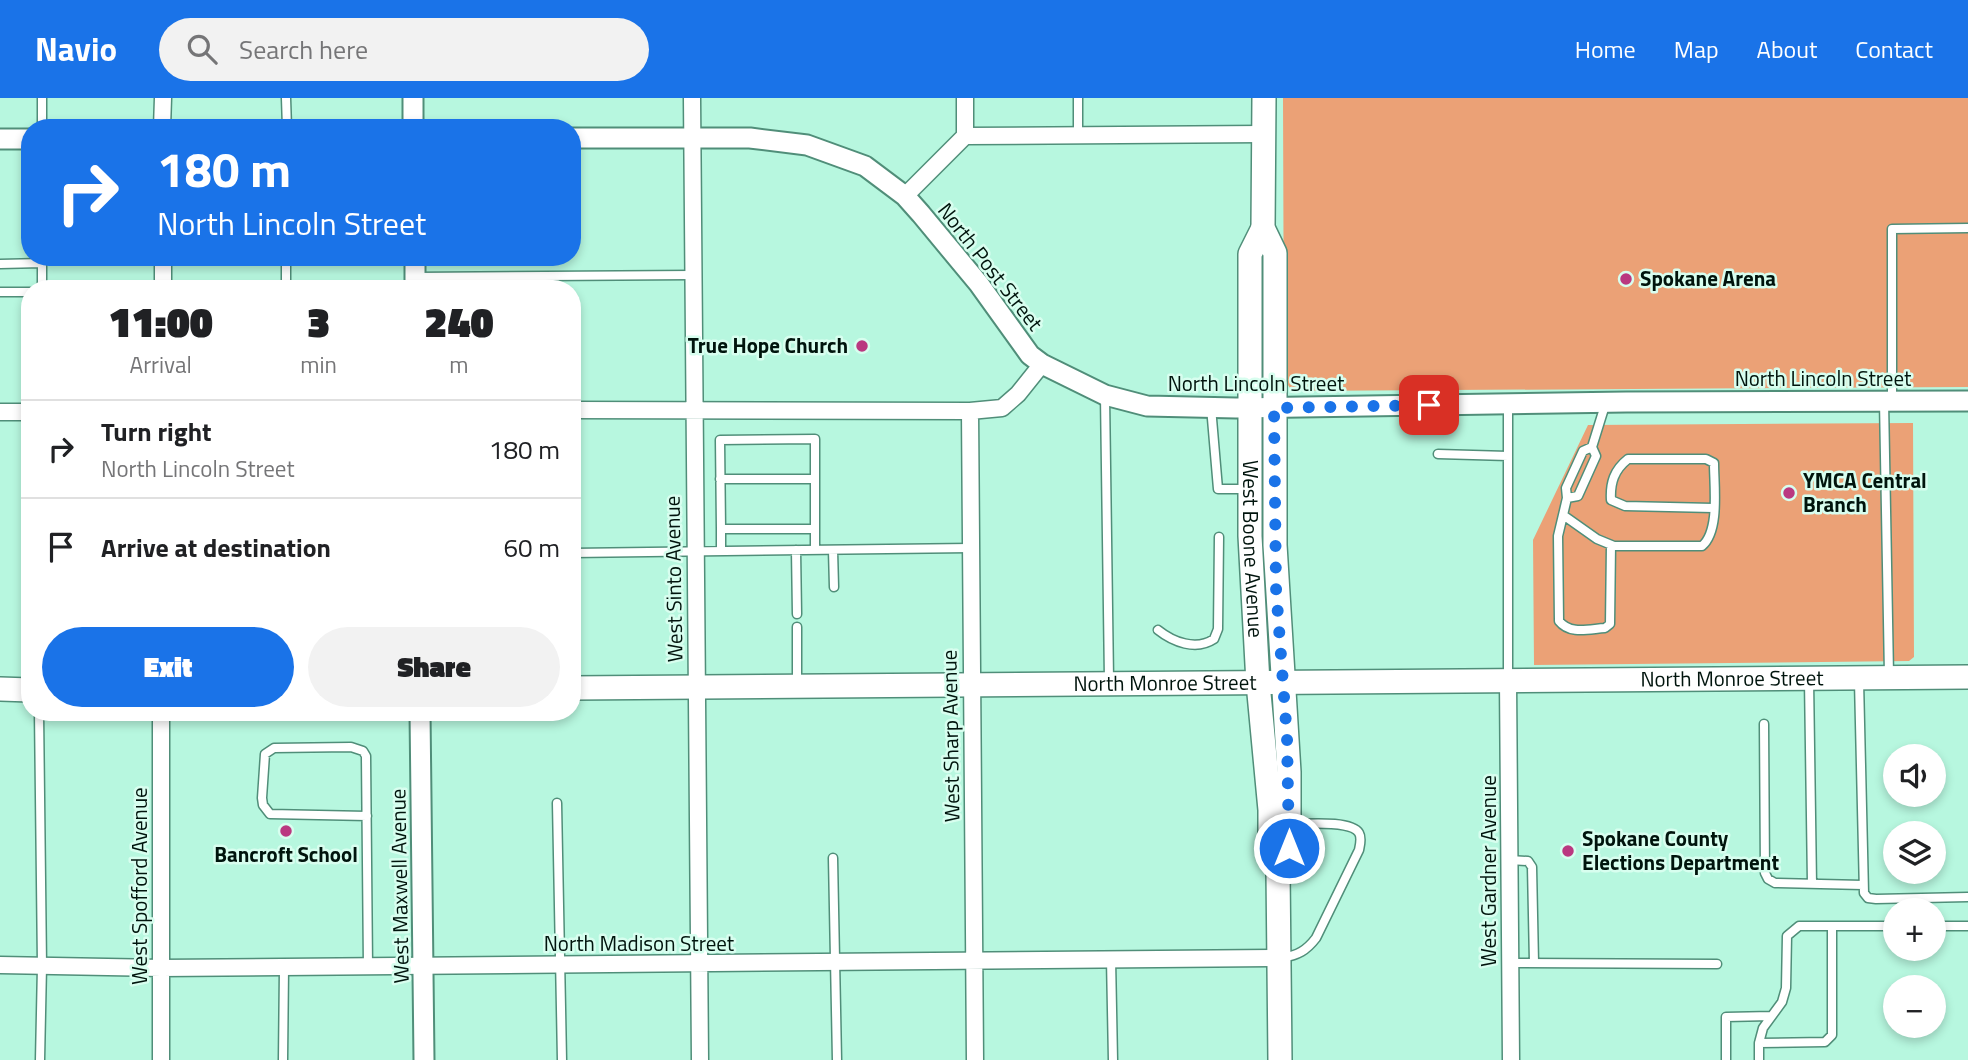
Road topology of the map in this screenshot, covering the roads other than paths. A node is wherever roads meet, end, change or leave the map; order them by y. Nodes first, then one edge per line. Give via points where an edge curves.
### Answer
1 (42, 98) edge
2 (163, 98) edge
3 (286, 98) edge
4 (413, 98) edge
5 (692, 98) edge
6 (965, 98) edge
7 (1078, 98) edge
8 (1264, 98) edge
9 (42, 119) edge
10 (162, 119) edge
11 (286, 119) edge
12 (413, 119) edge
13 (1264, 134) junction
14 (965, 136) junction
15 (1078, 136) junction
16 (581, 138) edge
17 (692, 138) junction
18 (0, 139) edge
19 (21, 139) edge
20 (905, 196) junction
21 (1263, 228) junction
22 (1968, 228) edge
23 (21, 262) edge
24 (0, 264) edge
25 (693, 275) junction
26 (519, 280) edge
27 (0, 292) edge
28 (21, 292) edge
29 (1042, 364) junction
30 (1105, 395) junction
31 (1888, 401) junction
32 (1968, 401) edge
33 (1606, 402) junction
34 (1508, 404) junction
35 (1211, 407) junction
36 (1250, 408) junction
37 (1274, 408) junction
38 (581, 410) edge
39 (694, 410) junction
40 (970, 411) junction
41 (0, 412) edge
42 (21, 412) edge
43 (1592, 447) junction
44 (1438, 454) dead end
45 (1508, 456) junction
46 (815, 478) junction
47 (720, 479) junction
48 (1250, 489) junction
49 (1567, 498) junction
50 (1713, 508) junction
51 (1563, 514) junction
52 (721, 529) junction
53 (815, 529) junction
54 (1219, 537) dead end
55 (1611, 545) junction
56 (971, 548) junction
57 (796, 550) junction
58 (815, 550) junction
59 (833, 550) junction
60 (695, 551) junction
61 (721, 551) junction
62 (581, 553) edge
63 (834, 587) dead end
64 (797, 614) dead end
65 (797, 627) dead end
66 (1158, 630) dead end
67 (1968, 677) edge
68 (1809, 678) junction
69 (1859, 678) junction
70 (1889, 678) junction
71 (1508, 681) junction
72 (1109, 683) junction
73 (1258, 683) junction
74 (1284, 683) junction
75 (971, 684) junction
76 (797, 686) junction
77 (696, 687) junction
78 (581, 688) edge
79 (0, 689) edge
80 (21, 690) edge
81 (39, 721) edge
82 (161, 721) edge
83 (420, 721) edge
84 (1764, 724) dead end
85 (557, 803) dead end
86 (367, 816) junction
87 (1289, 824) junction
88 (833, 858) dead end
89 (1509, 860) junction
90 (1278, 870) junction
91 (1812, 884) junction
92 (1863, 885) junction
93 (1968, 897) edge
94 (1832, 926) junction
95 (1883, 926) edge
96 (1946, 926) edge
97 (1968, 926) edge
98 (1279, 958) junction
99 (1111, 959) junction
100 (975, 960) junction
101 (836, 963) junction
102 (1510, 963) junction
103 (1534, 963) junction
104 (1717, 964) dead end
105 (0, 965) edge
106 (699, 965) junction
107 (42, 966) junction
108 (561, 966) junction
109 (368, 967) junction
110 (424, 967) junction
111 (161, 968) junction
112 (284, 968) junction
113 (1772, 1016) junction
114 (1759, 1043) junction
115 (40, 1060) edge
116 (161, 1060) edge
117 (283, 1060) edge
118 (424, 1060) edge
119 (562, 1060) edge
120 (700, 1060) edge
121 (837, 1060) edge
122 (975, 1060) edge
123 (1113, 1060) edge
124 (1280, 1060) edge
125 (1511, 1060) edge
126 (1726, 1060) edge
127 (1759, 1060) edge

1 - 9 lane
2 - 10 street
3 - 11 lane
4 - 12 street
5 - 17 street, West Sinto Avenue
6 - 14 street
7 - 15 lane
8 - 13 main road, West Boone Avenue
13 - 15 street
13 - 21 main road, West Boone Avenue
14 - 15 street
14 - 20 street
16 - 17 street, North Post Street
17 - 20 street, North Post Street via 750,138 807,145 865,166
17 - 25 street, West Sinto Avenue
18 - 19 street
20 - 29 street, North Post Street via 979,284 1030,355
21 - 36 main road, West Boone Avenue via 1250,254
21 - 37 main road, West Boone Avenue via 1275,253
22 - 31 lane via 1892,229
23 - 24 lane
25 - 26 lane
25 - 39 street, West Sinto Avenue
27 - 28 lane
29 - 30 street, North Lincoln Street
29 - 40 street via 1002,408
30 - 35 street, North Lincoln Street via 1147,406
30 - 72 lane
31 - 32 street, North Lincoln Street
31 - 33 street, North Lincoln Street
31 - 70 lane
33 - 34 street, North Lincoln Street
33 - 43 lane
34 - 37 street, North Lincoln Street
34 - 45 lane
35 - 36 street, North Lincoln Street
35 - 48 lane via 1218,489
36 - 37 street, North Lincoln Street
36 - 48 main road, West Boone Avenue
37 - 74 main road, West Boone Avenue via 1276,588
38 - 39 street
39 - 40 street
39 - 60 street, West Sinto Avenue
40 - 56 street, West Sharp Avenue
41 - 42 street
43 - 49 lane via 1583,451 1566,488
43 - 49 lane via 1596,456 1578,496
44 - 45 lane
45 - 71 lane
46 - 47 lane
46 - 47 lane via 815,439 720,440
46 - 53 lane
47 - 52 lane
48 - 73 main road, West Boone Avenue
49 - 51 lane
50 - 50 lane via 1714,463 1706,459 1628,459 1618,467 1610,488 1611,500 1625,506
50 - 55 lane via 1713,530 1702,546
51 - 55 lane
51 - 55 lane via 1558,548 1559,621 1564,627 1605,628 1610,624
52 - 53 lane
52 - 61 lane
53 - 58 lane
54 - 66 lane via 1218,629 1214,639 1207,644 1182,644
56 - 59 lane
56 - 75 street, West Sharp Avenue
57 - 58 lane
57 - 61 lane
57 - 64 lane
58 - 59 lane
59 - 63 lane
60 - 61 lane
60 - 62 lane
60 - 77 street, West Sinto Avenue
65 - 76 lane
67 - 70 main road, North Monroe Street
68 - 69 main road, North Monroe Street
68 - 71 main road, North Monroe Street
68 - 91 lane
69 - 70 main road, North Monroe Street
69 - 92 lane
71 - 74 main road, North Monroe Street
71 - 89 street, West Gardner Avenue
72 - 73 main road, North Monroe Street
72 - 75 main road, North Monroe Street
73 - 74 main road, North Monroe Street
73 - 90 main road, West Boone Avenue via 1270,843
74 - 87 main road, West Boone Avenue
75 - 76 main road, North Monroe Street
75 - 100 street, West Sharp Avenue
76 - 77 main road, North Monroe Street
77 - 78 main road, North Monroe Street
77 - 106 street, West Sinto Avenue
79 - 80 main road
81 - 107 lane
82 - 111 street, West Spofford Avenue
83 - 110 street, West Maxwell Avenue
84 - 91 lane via 1765,873 1776,883
85 - 108 lane
86 - 86 lane via 363,751 351,747 274,748 265,754 262,798 266,811
86 - 109 lane
87 - 90 main road, West Boone Avenue via 1289,848
87 - 98 lane via 1343,825 1353,828 1361,840 1316,938 1307,950
88 - 101 lane
89 - 102 street, West Gardner Avenue
89 - 103 lane via 1528,861 1532,867
90 - 98 main road, West Boone Avenue
91 - 92 lane
92 - 93 lane via 1868,898
94 - 95 lane
94 - 113 lane via 1799,926 1787,936 1786,988
94 - 114 lane via 1832,1035 1825,1042
96 - 97 lane
98 - 99 street, North Madison Street
98 - 124 main road, West Boone Avenue
99 - 100 street, North Madison Street
99 - 123 lane
100 - 101 street, North Madison Street
100 - 122 street, West Sharp Avenue
101 - 106 street, North Madison Street
101 - 121 lane
102 - 103 lane
102 - 125 street, West Gardner Avenue
103 - 104 lane
105 - 107 street, North Madison Street
106 - 108 street, North Madison Street
106 - 120 street, West Sinto Avenue
107 - 111 street, North Madison Street
107 - 115 lane
108 - 110 street, North Madison Street
108 - 119 lane
109 - 110 street, North Madison Street
109 - 112 street, North Madison Street
110 - 118 street, West Maxwell Avenue
111 - 112 street, North Madison Street
111 - 116 street, West Spofford Avenue
112 - 117 lane
113 - 114 lane
113 - 126 lane via 1726,1017
114 - 127 lane

